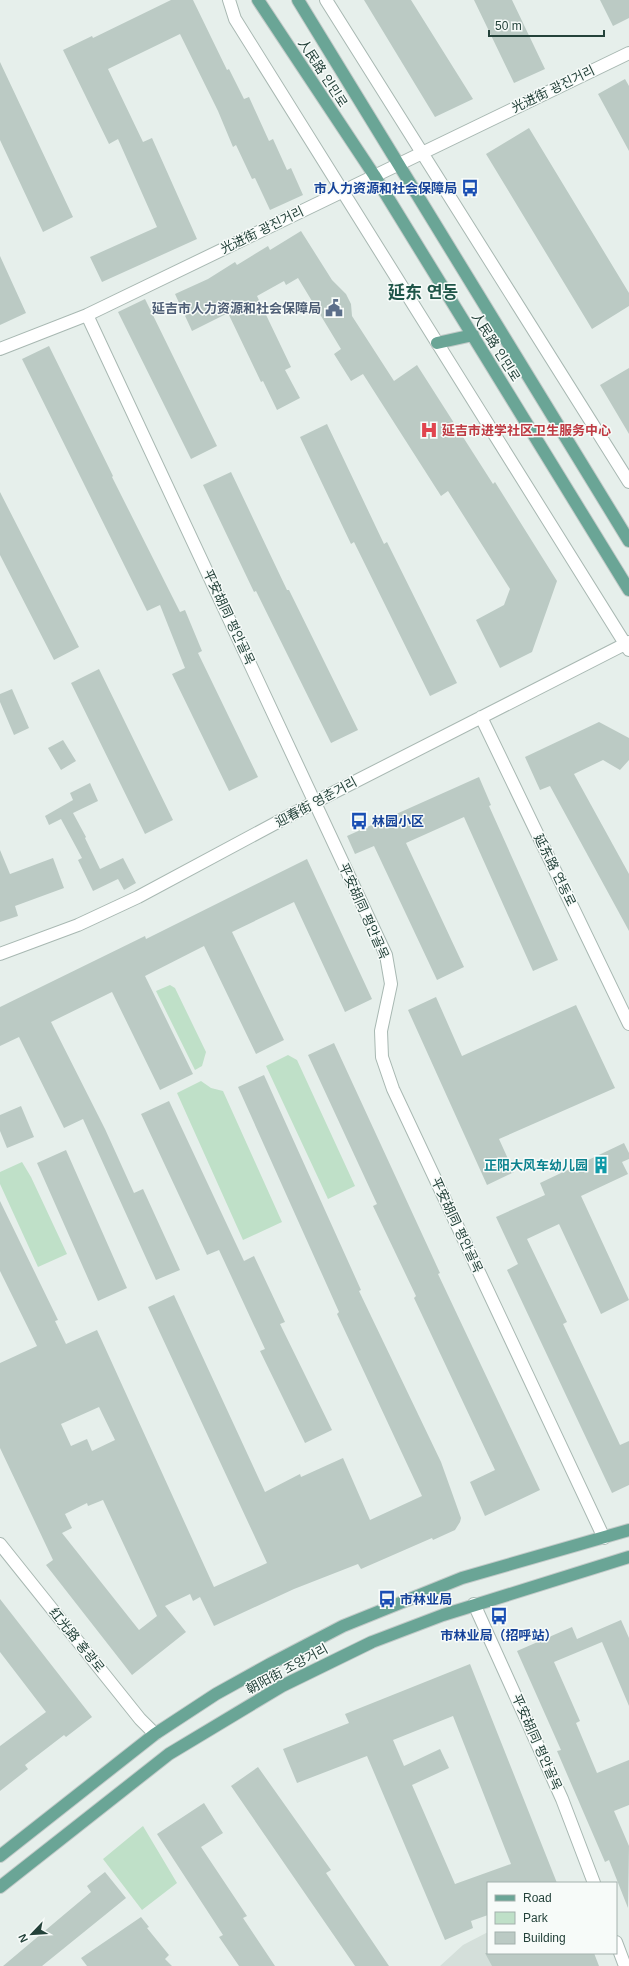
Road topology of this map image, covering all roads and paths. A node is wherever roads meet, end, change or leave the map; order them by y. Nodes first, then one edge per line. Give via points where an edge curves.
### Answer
1 (229, 0) edge
2 (258, 0) edge
3 (298, 0) edge
4 (326, 0) edge
5 (629, 52) edge
6 (422, 152) junction
7 (398, 164) junction
8 (374, 175) junction
9 (342, 191) junction
10 (87, 315) junction
11 (472, 335) junction
12 (437, 343) junction
13 (0, 349) edge
14 (629, 482) edge
15 (629, 541) edge
16 (629, 590) edge
17 (628, 645) edge
18 (481, 717) junction
19 (315, 802) junction
20 (0, 954) edge
21 (629, 1024) edge
22 (629, 1530) edge
23 (604, 1538) junction
24 (0, 1544) edge
25 (629, 1557) edge
26 (474, 1604) junction
27 (154, 1734) junction
28 (0, 1856) edge
29 (594, 1882) edge
30 (0, 1887) edge
31 (617, 1945) edge
32 (625, 1966) edge

1 - 9 street via 235,19
2 - 8 main road, 人民路 인민로
3 - 7 main road, 人民路 인민로
4 - 6 street
5 - 6 street, 光进街 광진거리
6 - 7 street, 光进街 광진거리
6 - 14 street
7 - 8 street, 光进街 광진거리
7 - 15 main road, 人民路 인민로
8 - 9 street, 光进街 광진거리
8 - 11 main road, 人民路 인민로
9 - 10 street, 光进街 광진거리
9 - 12 street
10 - 13 street, 光进街 광진거리
10 - 19 street, 平安胡同 평안골목
11 - 12 main road
11 - 16 main road, 人民路 인민로
12 - 17 street
17 - 18 street, 迎春街 영춘거리
18 - 19 street, 迎春街 영춘거리
18 - 21 street, 延东路 연동로
19 - 20 street, 迎春街 영춘거리 via 138,897 78,925
19 - 23 street, 平安胡同 평안골목 via 386,955 391,984 381,1031 382,1057 393,1089
22 - 23 main road, 朝阳街 조양거리
23 - 27 main road, 朝阳街 조양거리 via 462,1578 343,1626 216,1694
24 - 27 street, 红光路 홍광로
25 - 26 main road, 朝阳街 조양거리
26 - 29 street, 平安胡同 평안골목 via 562,1799
26 - 30 main road, 朝阳街 조양거리 via 372,1642 322,1665 248,1706 169,1754
27 - 28 main road, 朝阳街 조양거리
31 - 32 street

